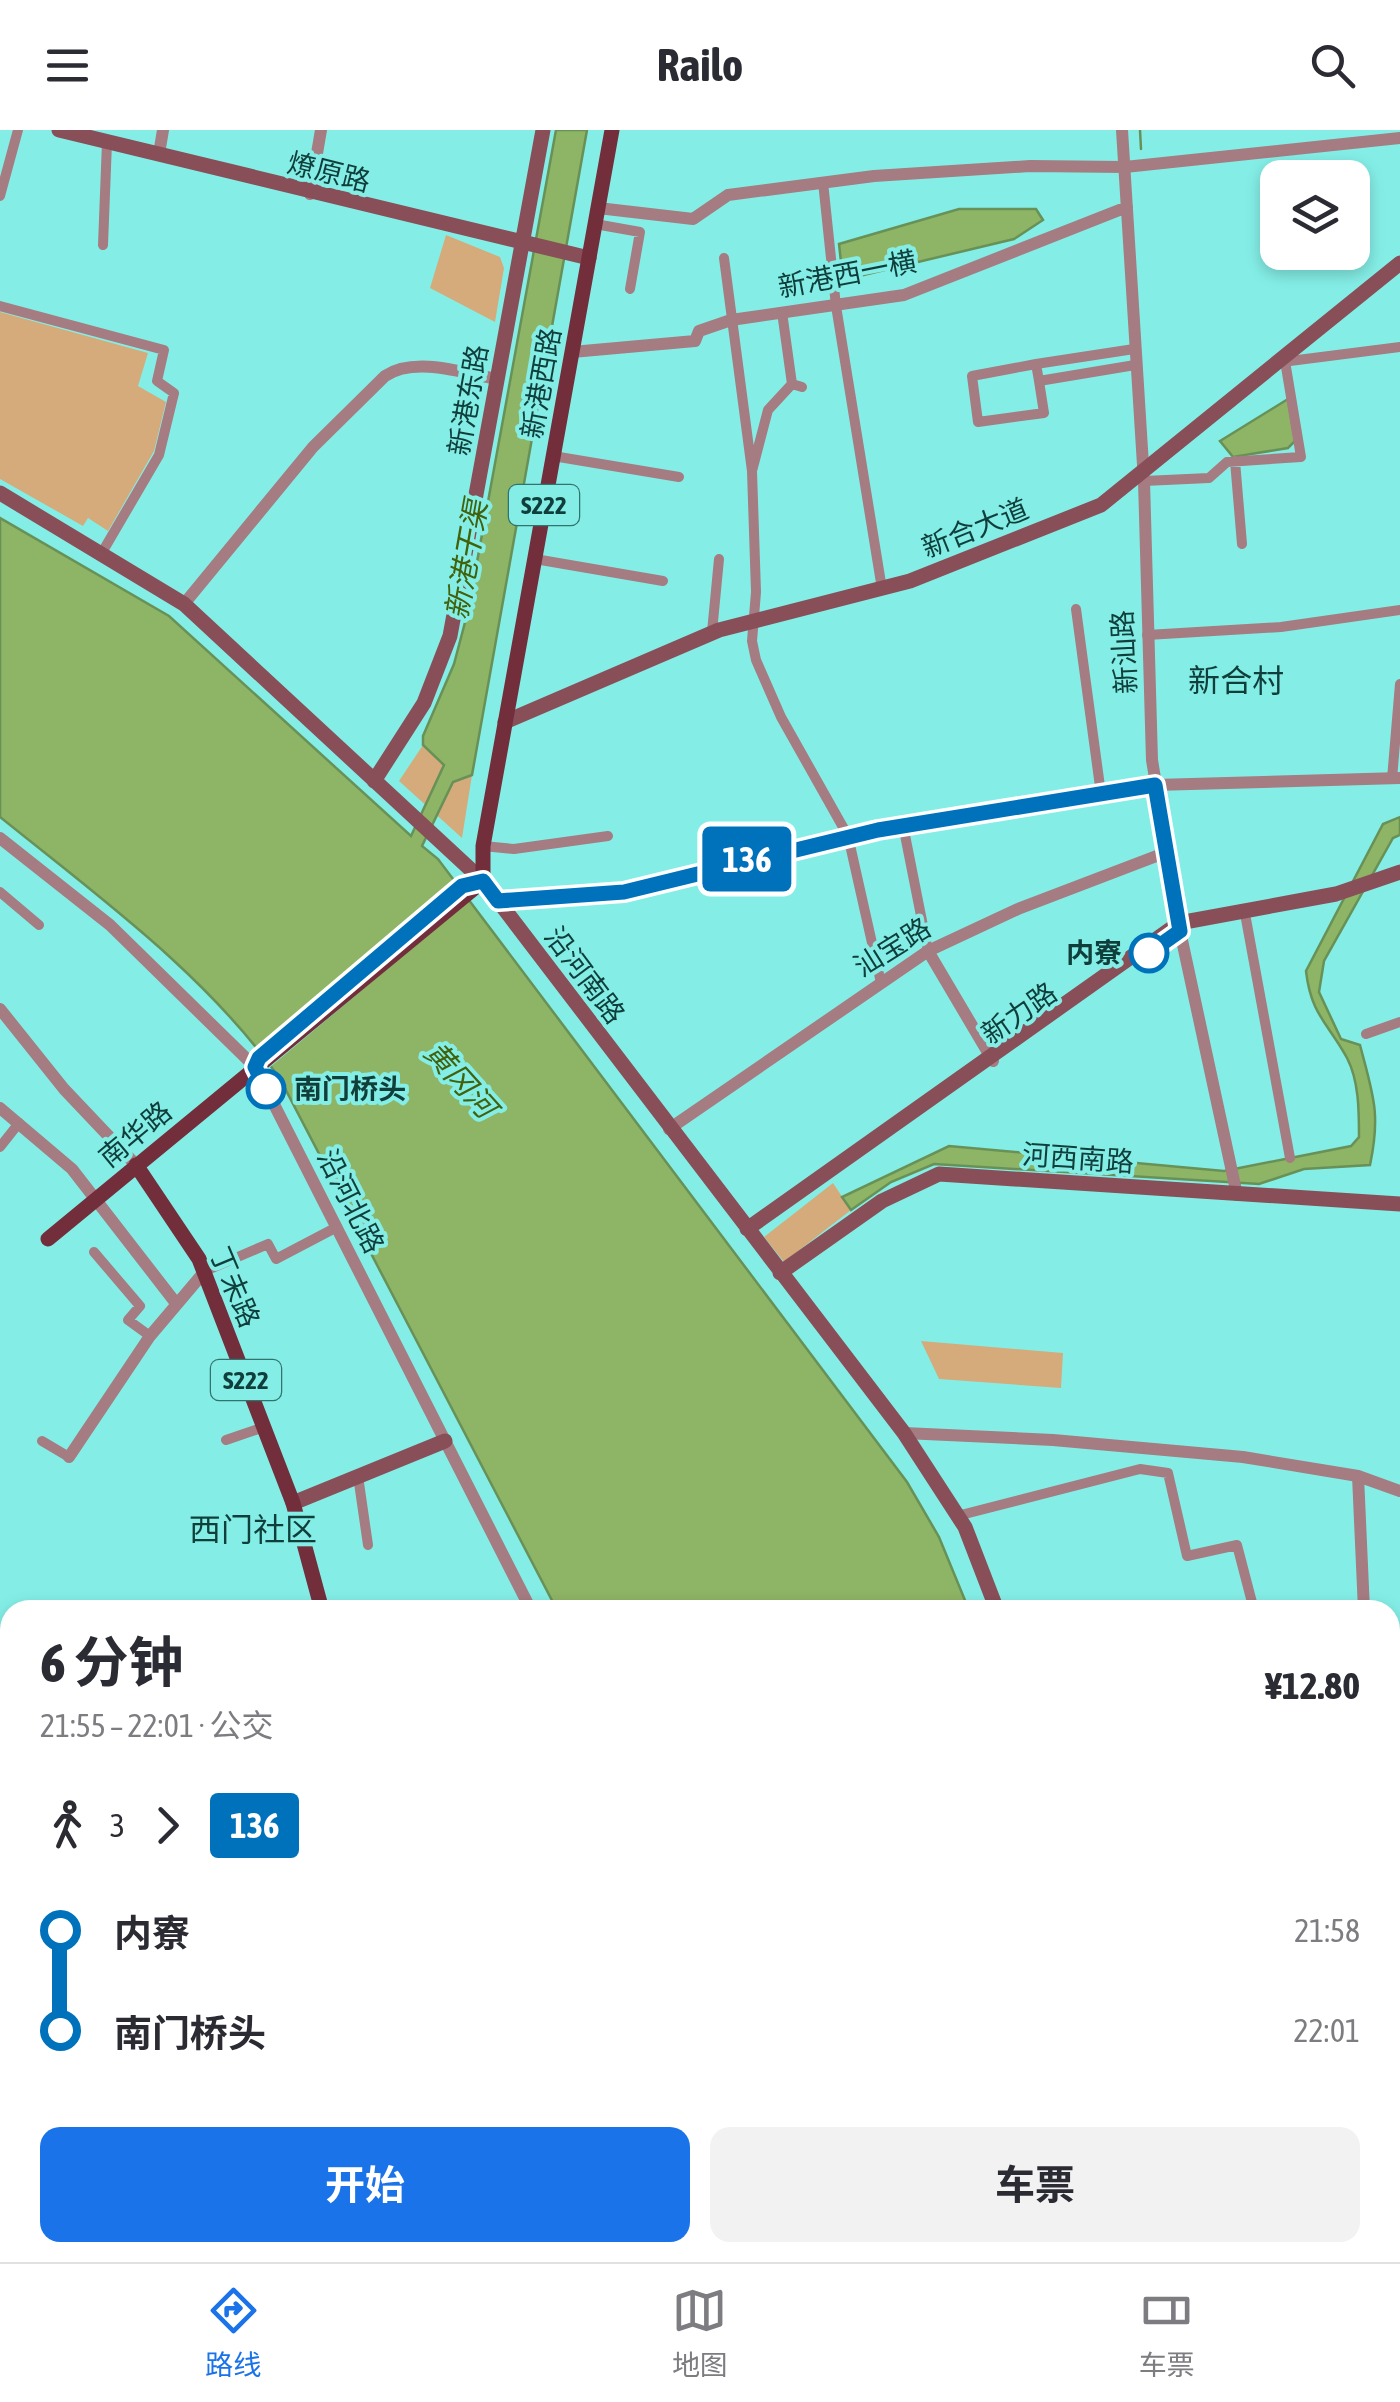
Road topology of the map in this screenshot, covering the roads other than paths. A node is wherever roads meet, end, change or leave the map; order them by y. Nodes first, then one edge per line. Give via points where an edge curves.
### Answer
1 (18, 130) edge
2 (59, 130) edge
3 (164, 130) edge
4 (321, 130) edge
5 (543, 130) edge
6 (612, 130) edge
7 (1122, 130) edge
8 (113, 138) edge
9 (1400, 138) edge
10 (160, 154) junction
11 (1125, 167) junction
12 (823, 182) junction
13 (310, 194) junction
14 (0, 196) edge
15 (1127, 208) junction
16 (597, 216) junction
17 (103, 244) dead end
18 (525, 246) junction
19 (581, 256) junction
20 (724, 258) dead end
21 (1400, 263) edge
22 (630, 289) dead end
23 (0, 306) edge
24 (836, 306) junction
25 (782, 312) junction
26 (731, 320) junction
27 (1399, 347) edge
28 (1134, 349) junction
29 (572, 352) junction
30 (1400, 356) edge
31 (1280, 360) junction
32 (1036, 364) junction
33 (1135, 364) junction
34 (497, 379) junction
35 (1038, 381) junction
36 (553, 456) junction
37 (1236, 461) junction
38 (752, 470) junction
39 (1143, 474) junction
40 (679, 477) dead end
41 (0, 493) edge
42 (1242, 544) dead end
43 (100, 556) junction
44 (535, 558) junction
45 (719, 559) dead end
46 (663, 581) dead end
47 (882, 589) junction
48 (184, 604) junction
49 (1076, 608) dead end
50 (1400, 610) edge
51 (753, 621) junction
52 (712, 632) junction
53 (1147, 635) junction
54 (1400, 684) edge
55 (505, 722) junction
56 (1396, 778) edge
57 (374, 781) junction
58 (1155, 785) junction
59 (1101, 794) junction
60 (903, 826) junction
61 (608, 836) dead end
62 (848, 836) junction
63 (2, 844) edge
64 (483, 846) junction
65 (1166, 852) junction
66 (1400, 876) edge
67 (483, 881) junction
68 (0, 892) edge
69 (1334, 898) junction
70 (498, 901) junction
71 (1246, 918) junction
72 (39, 924) dead end
73 (1180, 927) junction
74 (928, 951) junction
75 (881, 982) junction
76 (0, 1009) edge
77 (1400, 1022) edge
78 (1366, 1034) dead end
79 (992, 1058) junction
80 (255, 1067) junction
81 (0, 1108) edge
82 (19, 1122) junction
83 (669, 1129) junction
84 (0, 1147) edge
85 (1290, 1158) dead end
86 (136, 1165) junction
87 (1238, 1195) junction
88 (96, 1200) junction
89 (1400, 1204) edge
90 (336, 1227) junction
91 (750, 1233) junction
92 (48, 1240) dead end
93 (94, 1252) dead end
94 (205, 1271) junction
95 (780, 1273) junction
96 (175, 1302) junction
97 (150, 1336) junction
98 (264, 1426) junction
99 (904, 1433) junction
100 (226, 1440) dead end
101 (445, 1441) junction
102 (42, 1442) dead end
103 (69, 1456) joint
104 (358, 1476) junction
105 (1358, 1476) junction
106 (1400, 1491) edge
107 (293, 1503) junction
108 (957, 1516) junction
109 (368, 1545) dead end
110 (319, 1600) edge
111 (526, 1600) edge
112 (993, 1600) edge
113 (1252, 1600) edge
114 (1364, 1600) edge

1 - 14 street
2 - 8 main road, 燎原路
3 - 10 street
4 - 13 street
5 - 18 main road, 新港东路
6 - 16 main road, 新港西路 / S222
7 - 11 street, 新汕路
8 - 10 main road, 燎原路
8 - 17 street
9 - 11 street
10 - 13 main road, 燎原路
11 - 12 street via 1030,166
11 - 15 street, 新汕路
12 - 16 street via 728,195 693,219
12 - 24 street
13 - 18 main road, 燎原路
15 - 24 street, 新港西一横 via 904,294
15 - 28 street, 新汕路
16 - 19 main road, 新港西路 / S222
16 - 22 street via 640,232
18 - 19 main road, 燎原路
18 - 34 main road, 新港东路
19 - 29 main road, 新港西路 / S222
20 - 26 street
21 - 31 main road, 新合大道
23 - 43 street via 164,350 157,381 174,393 159,455
24 - 25 street, 新港西一横
24 - 47 street
25 - 26 street, 新港西一横
25 - 38 street via 797,386 768,410
26 - 29 street, 新港西一横 via 699,331 695,341
26 - 38 street
27 - 30 street
27 - 31 street
28 - 32 street
28 - 33 street, 新汕路
29 - 36 main road, 新港西路 / S222
31 - 37 street via 1301,457
31 - 39 main road, 新合大道
32 - 35 street
32 - 35 street via 972,376 978,422 1044,413
33 - 35 street
33 - 39 street, 新汕路
34 - 48 street via 399,366 385,376 313,447
34 - 57 main road, 新港东路 via 450,636 424,703
36 - 40 street
36 - 44 main road, 新港西路 / S222
37 - 39 street via 1209,478
37 - 42 street
38 - 51 street
39 - 47 main road, 新合大道 via 1101,504
39 - 53 street, 新汕路
41 - 43 main road, 沿河南路
43 - 48 main road, 沿河南路
44 - 46 street
44 - 55 main road, 新港西路 / S222
45 - 52 street
47 - 51 main road, 新合大道
48 - 57 main road, 沿河南路
49 - 59 street
50 - 53 street via 1281,627
51 - 52 main road, 新合大道
51 - 62 street via 768,692
52 - 55 main road, 新合大道
53 - 58 street, 新汕路
54 - 56 street
55 - 64 main road, 新港西路 / S222
56 - 58 street
57 - 67 main road, 沿河南路
58 - 59 street
58 - 65 street, 新汕路
59 - 60 street
60 - 62 street
60 - 74 street
61 - 64 street via 514,849
62 - 70 street via 624,892
62 - 75 street
63 - 80 street, 沿河北路 via 110,925
64 - 67 main road, 新港西路 / S222
65 - 73 street, 新汕路
65 - 74 street, 汕宝路
66 - 69 main road, 新力路
67 - 70 main road, 沿河南路
67 - 80 main road, 南华路 via 462,886
68 - 72 street
69 - 71 main road, 新力路
69 - 73 main road
70 - 83 main road, 沿河南路
71 - 73 main road, 新力路
71 - 85 street
73 - 79 main road, 新力路
73 - 87 street, 新汕路
74 - 75 street, 汕宝路
74 - 79 street
75 - 83 street, 汕宝路
76 - 86 street
77 - 78 street
79 - 91 main road, 新力路
80 - 86 main road, 南华路
80 - 90 street, 沿河北路
81 - 82 street
82 - 84 street
82 - 88 street
83 - 91 main road, 沿河南路
86 - 88 main road, 南华路
86 - 94 main road, 丁未路 / S222
87 - 89 main road, 河西南路
87 - 95 main road, 河西南路 via 939,1174 882,1201
88 - 92 main road, 南华路
88 - 96 street
90 - 94 street via 276,1259 268,1244
90 - 101 street, 沿河北路
91 - 95 main road, 沿河南路
93 - 97 street via 140,1306 128,1320
94 - 96 street
94 - 98 main road, 丁未路 / S222
95 - 99 main road, 沿河南路
96 - 97 street
97 - 103 street
98 - 100 street
98 - 107 main road, 丁未路 / S222
99 - 105 street via 1243,1457
99 - 108 main road, 沿河南路
101 - 104 main road
101 - 111 street, 沿河北路
102 - 103 street
104 - 107 main road
104 - 109 street
105 - 106 street
105 - 114 street
107 - 110 main road, 丁未路 / S222
108 - 112 main road, 沿河南路
108 - 113 street via 1140,1469 1168,1473 1187,1556 1238,1545

